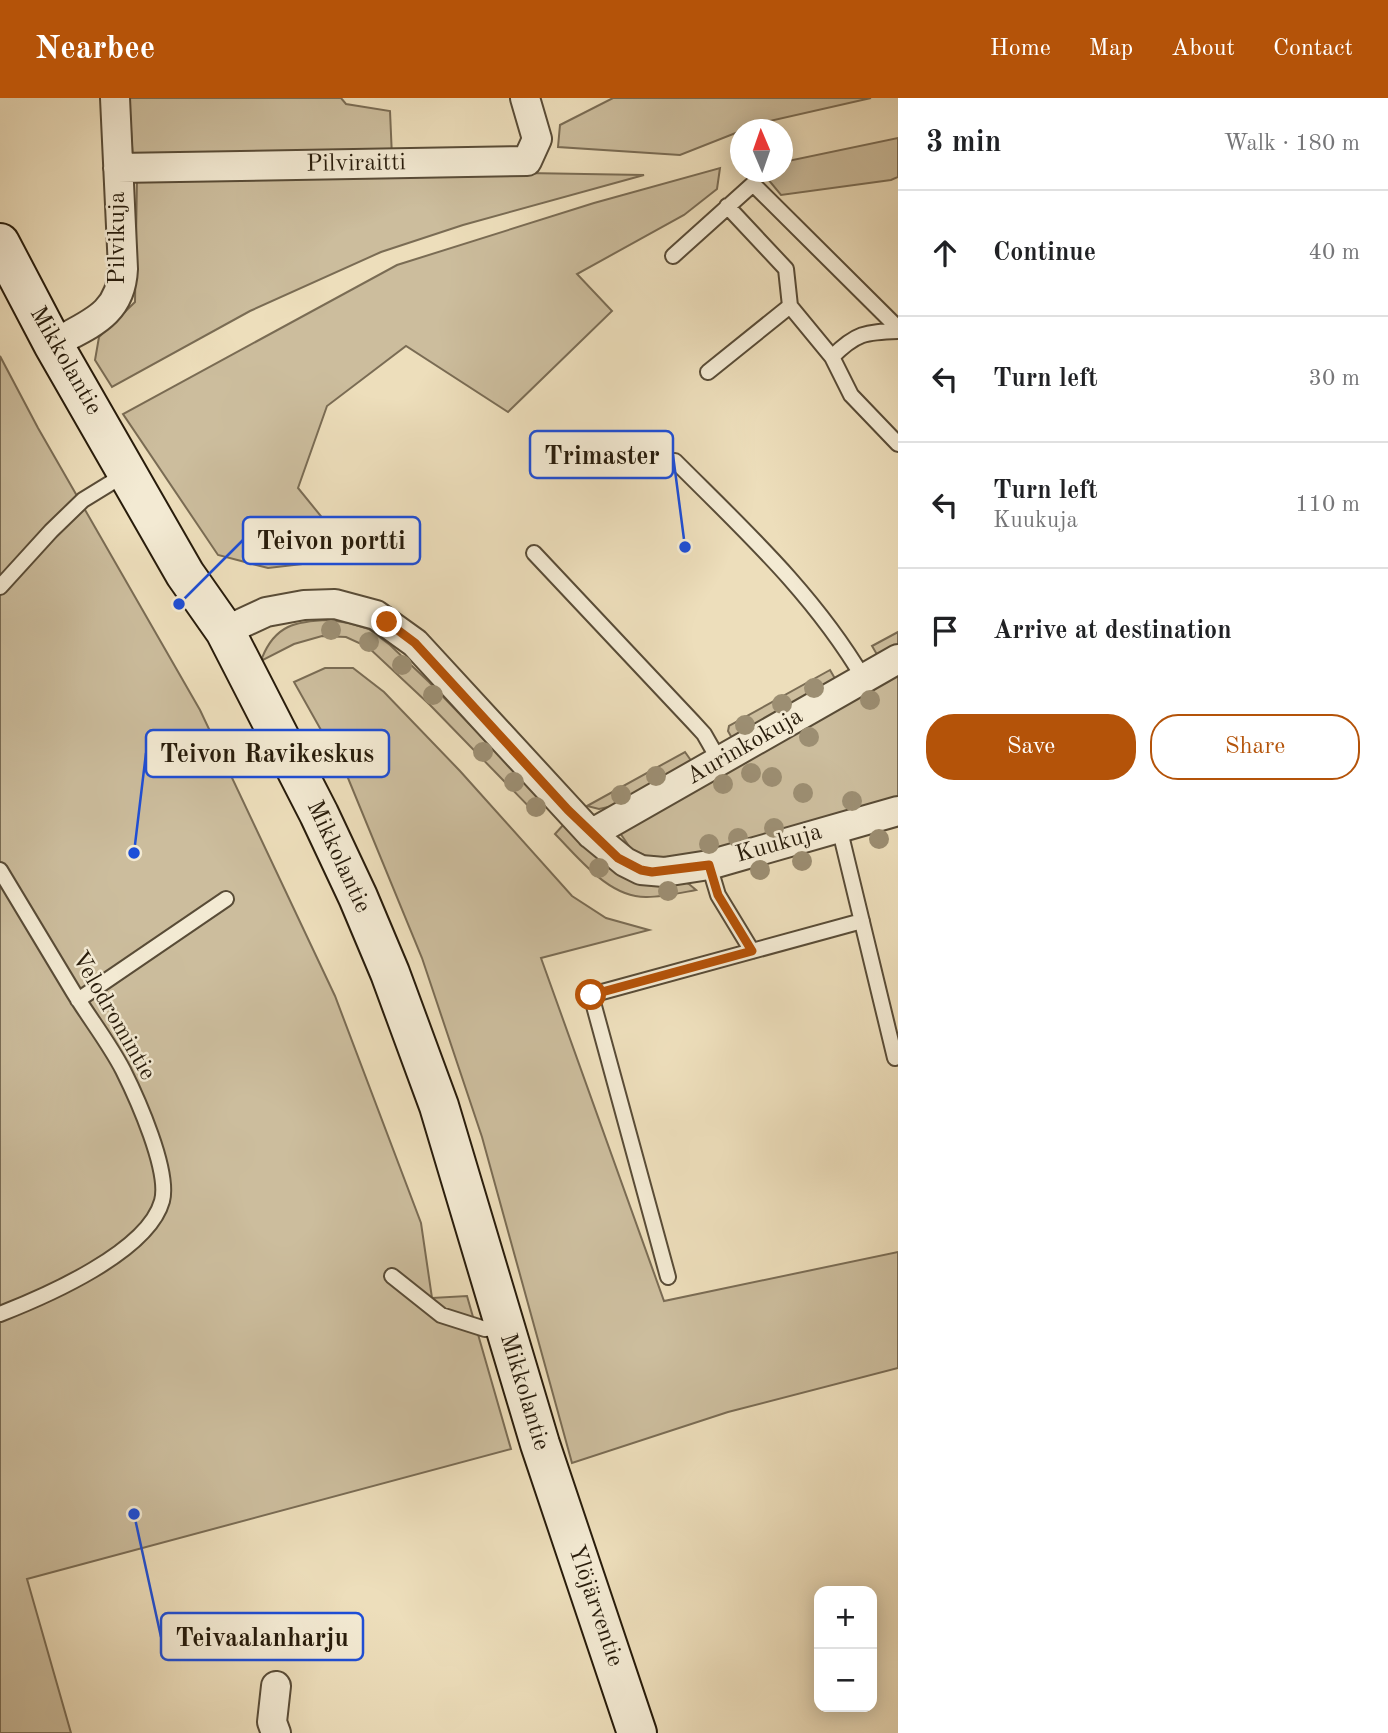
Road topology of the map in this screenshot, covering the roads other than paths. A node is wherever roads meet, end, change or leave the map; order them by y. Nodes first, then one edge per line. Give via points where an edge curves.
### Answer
1 (115, 98) edge
2 (525, 98) edge
3 (118, 168) junction
4 (727, 206) junction
5 (0, 243) edge
6 (673, 256) dead end
7 (790, 306) junction
8 (898, 329) edge
9 (53, 344) junction
10 (832, 357) junction
11 (708, 372) dead end
12 (898, 444) edge
13 (676, 461) dead end
14 (128, 472) junction
15 (534, 553) dead end
16 (0, 587) edge
17 (225, 631) junction
18 (898, 659) edge
19 (864, 679) junction
20 (720, 762) junction
21 (898, 811) edge
22 (839, 827) junction
23 (591, 834) junction
24 (709, 865) junction
25 (0, 870) edge
26 (226, 899) dead end
27 (862, 921) junction
28 (752, 951) junction
29 (78, 1000) junction
30 (895, 1058) dead end
31 (392, 1276) dead end
32 (668, 1276) dead end
33 (0, 1314) edge
34 (505, 1327) junction
35 (551, 1480) joint
36 (276, 1686) dead end
37 (276, 1733) edge
38 (637, 1733) edge

1 - 3 street, Pilvikuja
2 - 3 street, Pilviraitti via 537,139 527,161
3 - 9 street, Pilvikuja via 120,290 106,313
4 - 6 lane
4 - 7 lane via 786,269
4 - 8 lane via 753,184
5 - 9 main road, Mikkolantie
7 - 10 lane
7 - 11 lane
8 - 10 lane via 869,332 849,341
9 - 14 main road, Mikkolantie
10 - 12 lane via 851,395
13 - 19 lane via 796,583
14 - 16 lane via 83,500
14 - 17 main road, Mikkolantie via 185,574
15 - 20 lane via 704,734
17 - 23 street, Kuukuja via 265,612 304,605 335,604 376,615 415,643
17 - 34 main road, Mikkolantie via 319,814 390,973 439,1106
18 - 19 street, Aurinkokuja
19 - 20 street, Aurinkokuja
20 - 23 street, Aurinkokuja
21 - 22 street, Kuukuja
22 - 24 street, Kuukuja
22 - 27 lane
23 - 24 street, Kuukuja via 641,870 664,872
24 - 28 lane via 718,895
25 - 29 lane, Velodromintie
26 - 29 lane
27 - 28 lane
27 - 30 lane
28 - 32 lane via 591,995
29 - 33 lane, Velodromintie via 124,1073 158,1155 163,1200 141,1233 106,1261 51,1294
31 - 34 lane via 441,1315 485,1329
34 - 35 main road, Mikkolantie
35 - 38 main road, Ylöjärventie
36 - 37 street via 272,1722

